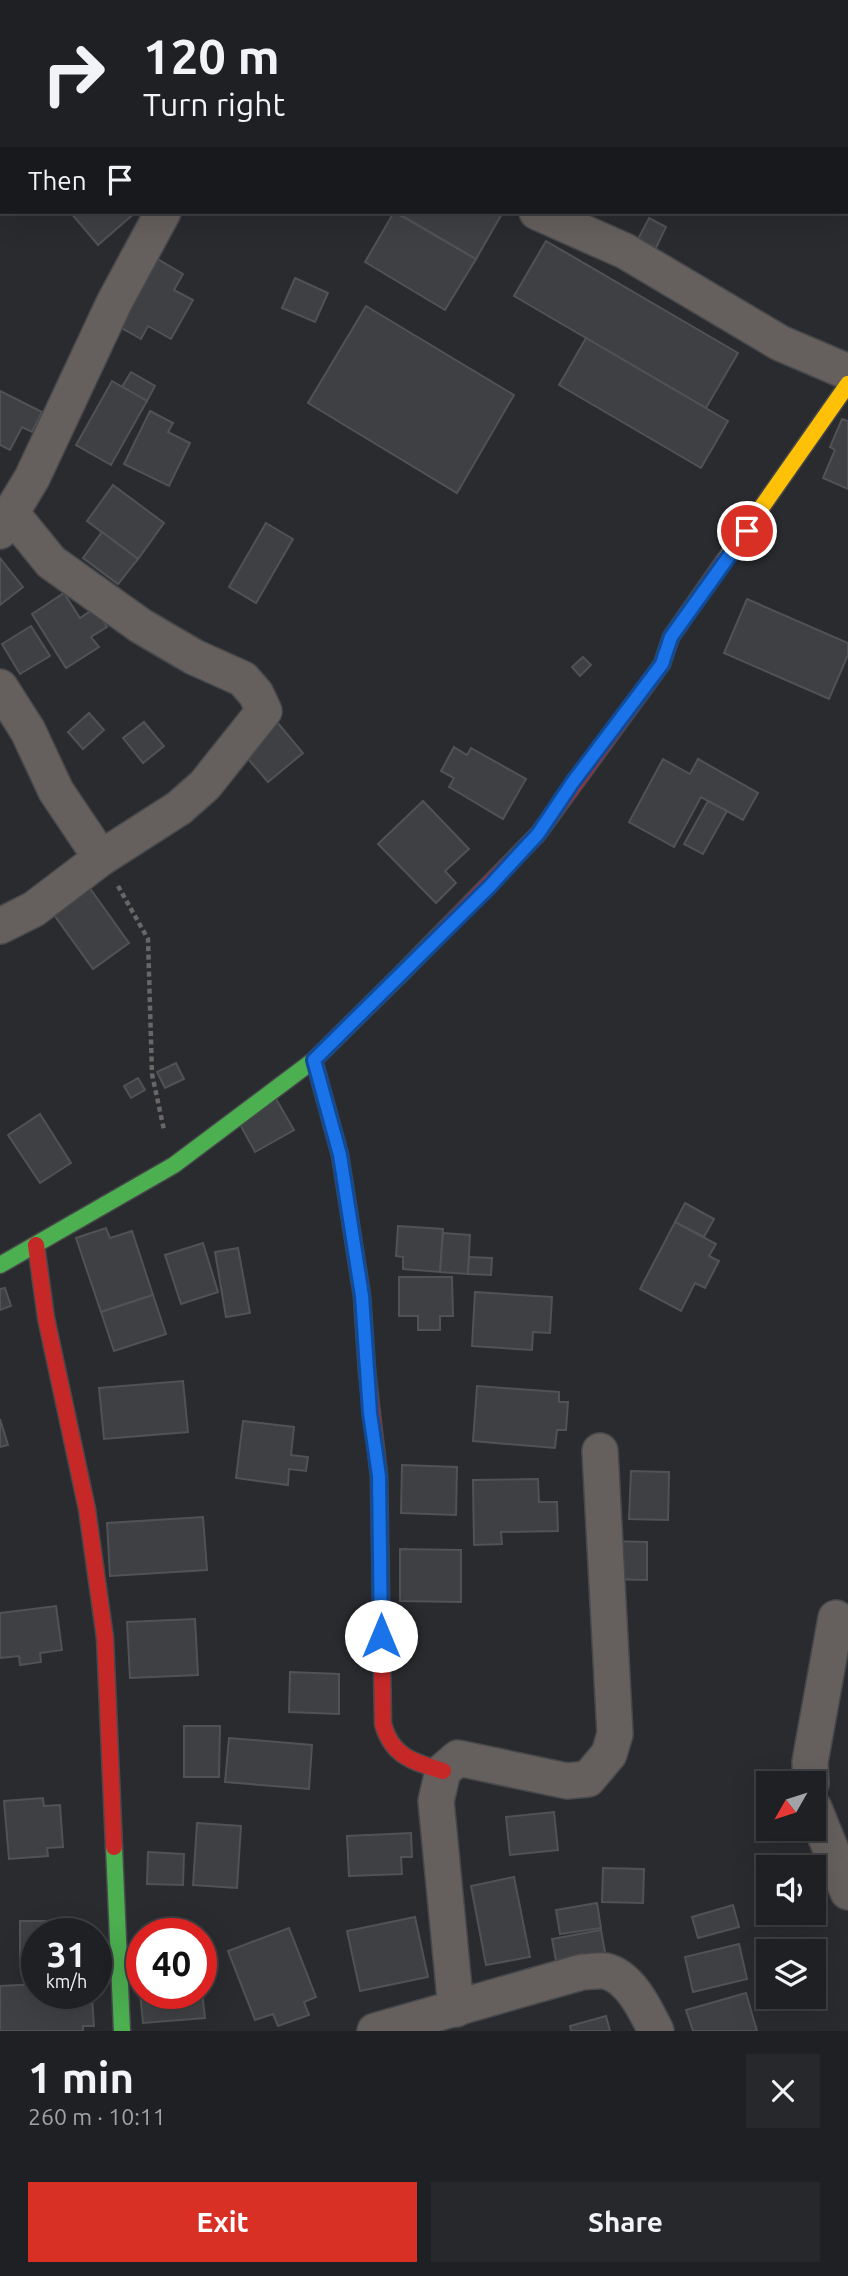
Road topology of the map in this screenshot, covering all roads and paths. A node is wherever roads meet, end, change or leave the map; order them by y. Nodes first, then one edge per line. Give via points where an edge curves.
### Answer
1 (162, 214) edge
2 (542, 214) edge
3 (848, 372) edge
4 (848, 384) edge
5 (6, 523) edge
6 (0, 687) edge
7 (101, 858) junction
8 (0, 926) edge
9 (314, 1060) junction
10 (174, 1165) junction
11 (36, 1245) junction
12 (0, 1265) edge
13 (600, 1451) dead end
14 (836, 1618) dead end
15 (443, 1770) junction
16 (810, 1771) edge
17 (826, 1838) edge
18 (848, 1892) edge
19 (435, 2020) edge
20 (122, 2031) edge
21 (375, 2031) edge
22 (656, 2031) edge

1 - 5 street
2 - 3 street via 625,251 780,343
4 - 9 street via 671,637 662,664 538,834
5 - 7 street via 51,562 141,626 243,679 264,711 205,785 179,808
6 - 7 street via 28,731 56,791
7 - 8 street via 34,909
7 - 10 path via 148,939 152,1074
9 - 10 street
9 - 15 street via 340,1155 362,1296 379,1476 383,1737 401,1757
10 - 11 street
11 - 12 street
11 - 20 street via 46,1318 87,1509 105,1639
13 - 15 street via 615,1734 609,1754 589,1779 568,1781 458,1758
14 - 16 street
15 - 19 street via 436,1801
17 - 18 street
19 - 21 street
19 - 22 street via 582,1972 606,1971 626,1984

